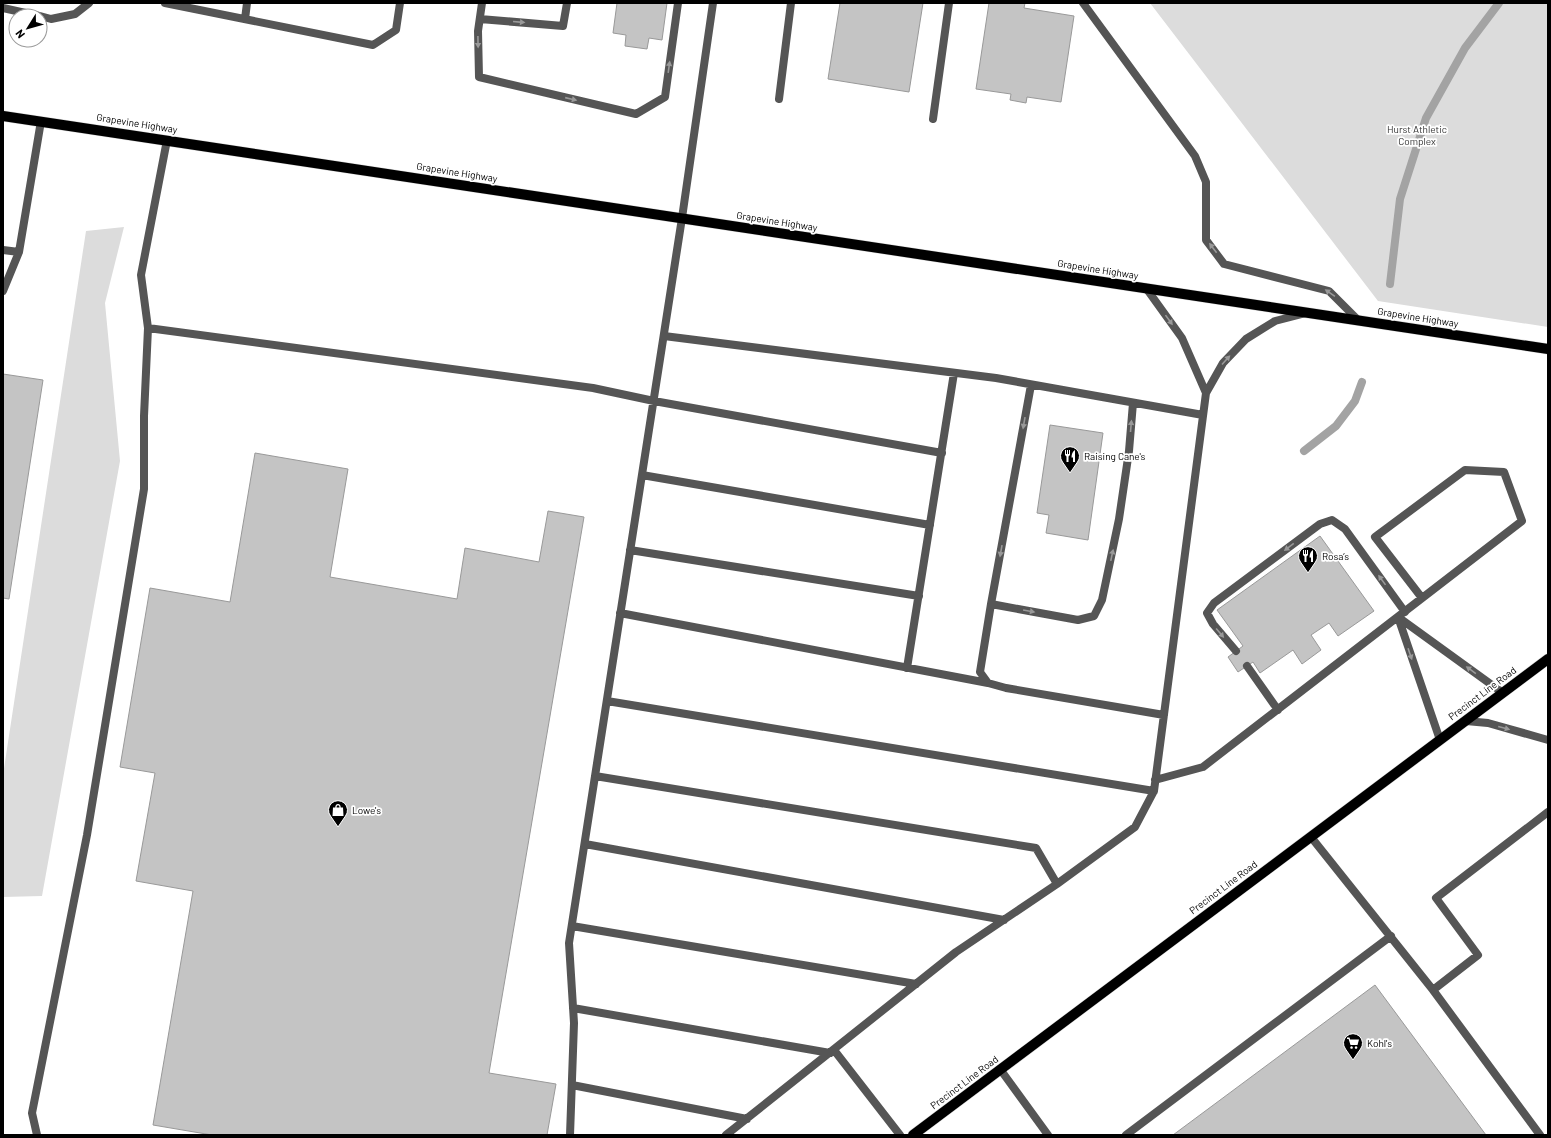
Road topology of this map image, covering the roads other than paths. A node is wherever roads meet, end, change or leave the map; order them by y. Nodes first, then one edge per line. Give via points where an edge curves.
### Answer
1 (89, 3) edge
2 (165, 3) edge
3 (247, 3) edge
4 (400, 3) edge
5 (482, 3) edge
6 (567, 3) edge
7 (678, 3) edge
8 (713, 3) edge
9 (792, 3) edge
10 (949, 3) edge
11 (1083, 3) edge
12 (48, 18) edge
13 (245, 19) junction
14 (480, 19) junction
15 (778, 98) dead end
16 (3, 116) edge
17 (933, 119) dead end
18 (40, 121) junction
19 (167, 140) junction
20 (682, 218) junction
21 (3, 250) edge
22 (19, 252) junction
23 (1146, 288) junction
24 (3, 291) edge
25 (1308, 313) junction
26 (1358, 320) junction
27 (148, 328) junction
28 (664, 336) junction
29 (1548, 349) edge
30 (954, 373) junction
31 (1031, 385) junction
32 (1206, 393) junction
33 (654, 401) junction
34 (1133, 403) junction
35 (1203, 415) junction
36 (942, 453) junction
37 (642, 475) junction
38 (930, 525) junction
39 (630, 550) junction
40 (919, 596) junction
41 (1422, 598) junction
42 (991, 604) junction
43 (620, 613) junction
44 (1401, 614) junction
45 (1236, 651) dead end
46 (1548, 659) edge
47 (1247, 666) dead end
48 (907, 668) junction
49 (988, 684) junction
50 (1503, 693) junction
51 (607, 702) junction
52 (1278, 710) junction
53 (1164, 715) junction
54 (1466, 721) junction
55 (1440, 740) junction
56 (1548, 740) edge
57 (595, 776) junction
58 (1155, 780) junction
59 (1154, 791) junction
60 (1548, 812) edge
61 (1311, 836) junction
62 (585, 844) junction
63 (1057, 884) junction
64 (1004, 920) junction
65 (572, 926) junction
66 (1391, 936) junction
67 (916, 984) junction
68 (1433, 990) junction
69 (573, 1008) junction
70 (832, 1052) junction
71 (1000, 1069) junction
72 (572, 1085) junction
73 (747, 1119) junction
74 (37, 1135) edge
75 (570, 1135) edge
76 (726, 1135) edge
77 (900, 1135) edge
78 (913, 1135) edge
79 (1048, 1135) edge
80 (1126, 1135) edge
81 (1540, 1135) edge

1 - 12 lane via 75,14
2 - 13 lane
3 - 13 lane
4 - 13 lane via 396,30 373,45
5 - 14 lane
14 -> 6 lane via 563,26
14 -> 7 lane via 479,77 636,114 665,96
8 - 20 lane
9 - 15 lane
10 - 17 lane
26 -> 11 lane via 1329,290 1224,264 1206,240 1206,182 1195,156
16 - 18 main road, Grapevine Highway
18 - 19 main road, Grapevine Highway
18 - 22 lane
19 - 20 main road, Grapevine Highway
19 - 27 lane via 141,275
20 - 23 main road, Grapevine Highway
20 - 28 lane
21 - 22 lane
22 - 24 lane
23 - 25 main road, Grapevine Highway
23 -> 32 lane via 1182,338
25 - 26 main road, Grapevine Highway
32 -> 25 lane via 1223,363 1246,339 1276,322
26 - 29 main road, Grapevine Highway
27 - 33 lane via 593,388
27 - 74 lane via 144,489 87,834 32,1113
28 - 30 lane
28 - 33 lane
30 - 31 lane
30 - 36 lane
31 - 34 lane
31 -> 42 lane
32 - 35 lane
33 - 36 lane
33 - 37 lane
34 - 35 lane
42 -> 34 lane via 1078,620 1094,616 1102,600 1119,519
35 - 53 lane
36 - 38 lane
37 - 38 lane
37 - 39 lane
38 - 40 lane
39 - 40 lane
39 - 43 lane
40 - 48 lane
41 - 41 lane via 1522,521 1504,472 1465,470 1375,537
41 - 44 lane
42 - 49 lane via 980,672
43 - 48 lane
43 - 51 lane
44 -> 45 lane via 1345,529 1332,520 1320,524 1214,603 1207,613
50 -> 44 lane
44 - 52 lane
44 -> 55 lane
46 - 50 main road, Precinct Line Road
47 - 52 lane
48 - 49 lane
49 - 53 lane
50 - 54 main road, Precinct Line Road
51 - 57 lane
51 - 59 lane
52 - 58 lane via 1203,767
53 - 58 lane
54 - 55 main road, Precinct Line Road
54 -> 56 lane via 1488,723
55 - 61 main road, Precinct Line Road
57 - 62 lane
57 - 63 lane via 1036,848
58 - 59 lane
59 - 63 lane via 1135,827
60 - 68 lane via 1436,898 1478,955
61 - 66 lane
61 - 71 main road, Precinct Line Road
62 - 64 lane
62 - 65 lane
63 - 64 lane
64 - 67 lane via 956,952
65 - 67 lane
65 - 69 lane via 569,943
66 - 68 lane
66 - 80 lane
67 - 70 lane
68 - 81 lane
69 - 70 lane
69 - 72 lane
70 - 73 lane
70 - 77 lane
71 - 78 main road, Precinct Line Road
71 - 79 lane
72 - 73 lane
72 - 75 lane
73 - 76 lane

